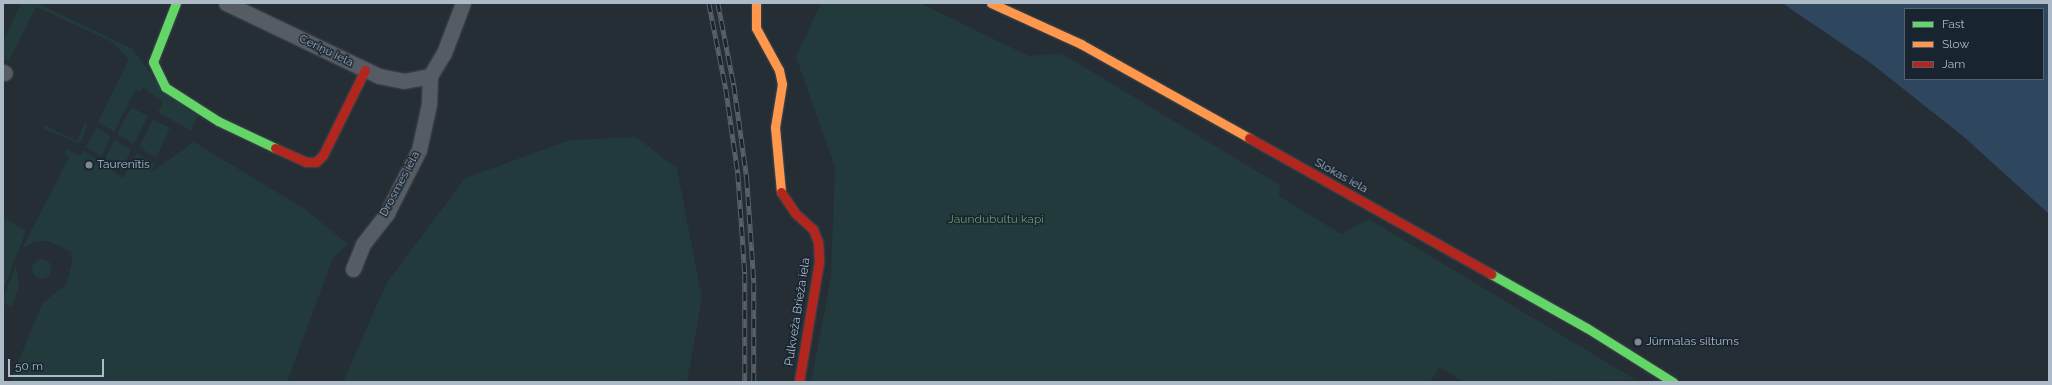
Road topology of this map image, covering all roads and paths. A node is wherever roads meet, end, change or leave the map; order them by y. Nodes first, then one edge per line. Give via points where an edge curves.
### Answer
1 (176, 3) edge
2 (226, 3) edge
3 (463, 3) edge
4 (756, 3) edge
5 (991, 3) edge
6 (365, 70) junction
7 (430, 76) junction
8 (353, 270) dead end
9 (799, 382) edge
10 (1673, 382) edge

1 - 6 main road via 153,62 165,87 218,120 306,162 316,162 323,155
2 - 6 street, Ceriņu iela
3 - 7 street, Drosmes iela via 444,53
4 - 9 main road, Pulkveža Brieža iela via 756,28 779,70 782,84 775,127 780,189 790,208 813,229 818,242 819,262
5 - 10 main road, Slokas iela via 1081,44 1631,353
6 - 7 street, Ceriņu iela via 395,81
7 - 8 street, Drosmes iela via 429,104 419,150 388,213 363,244

